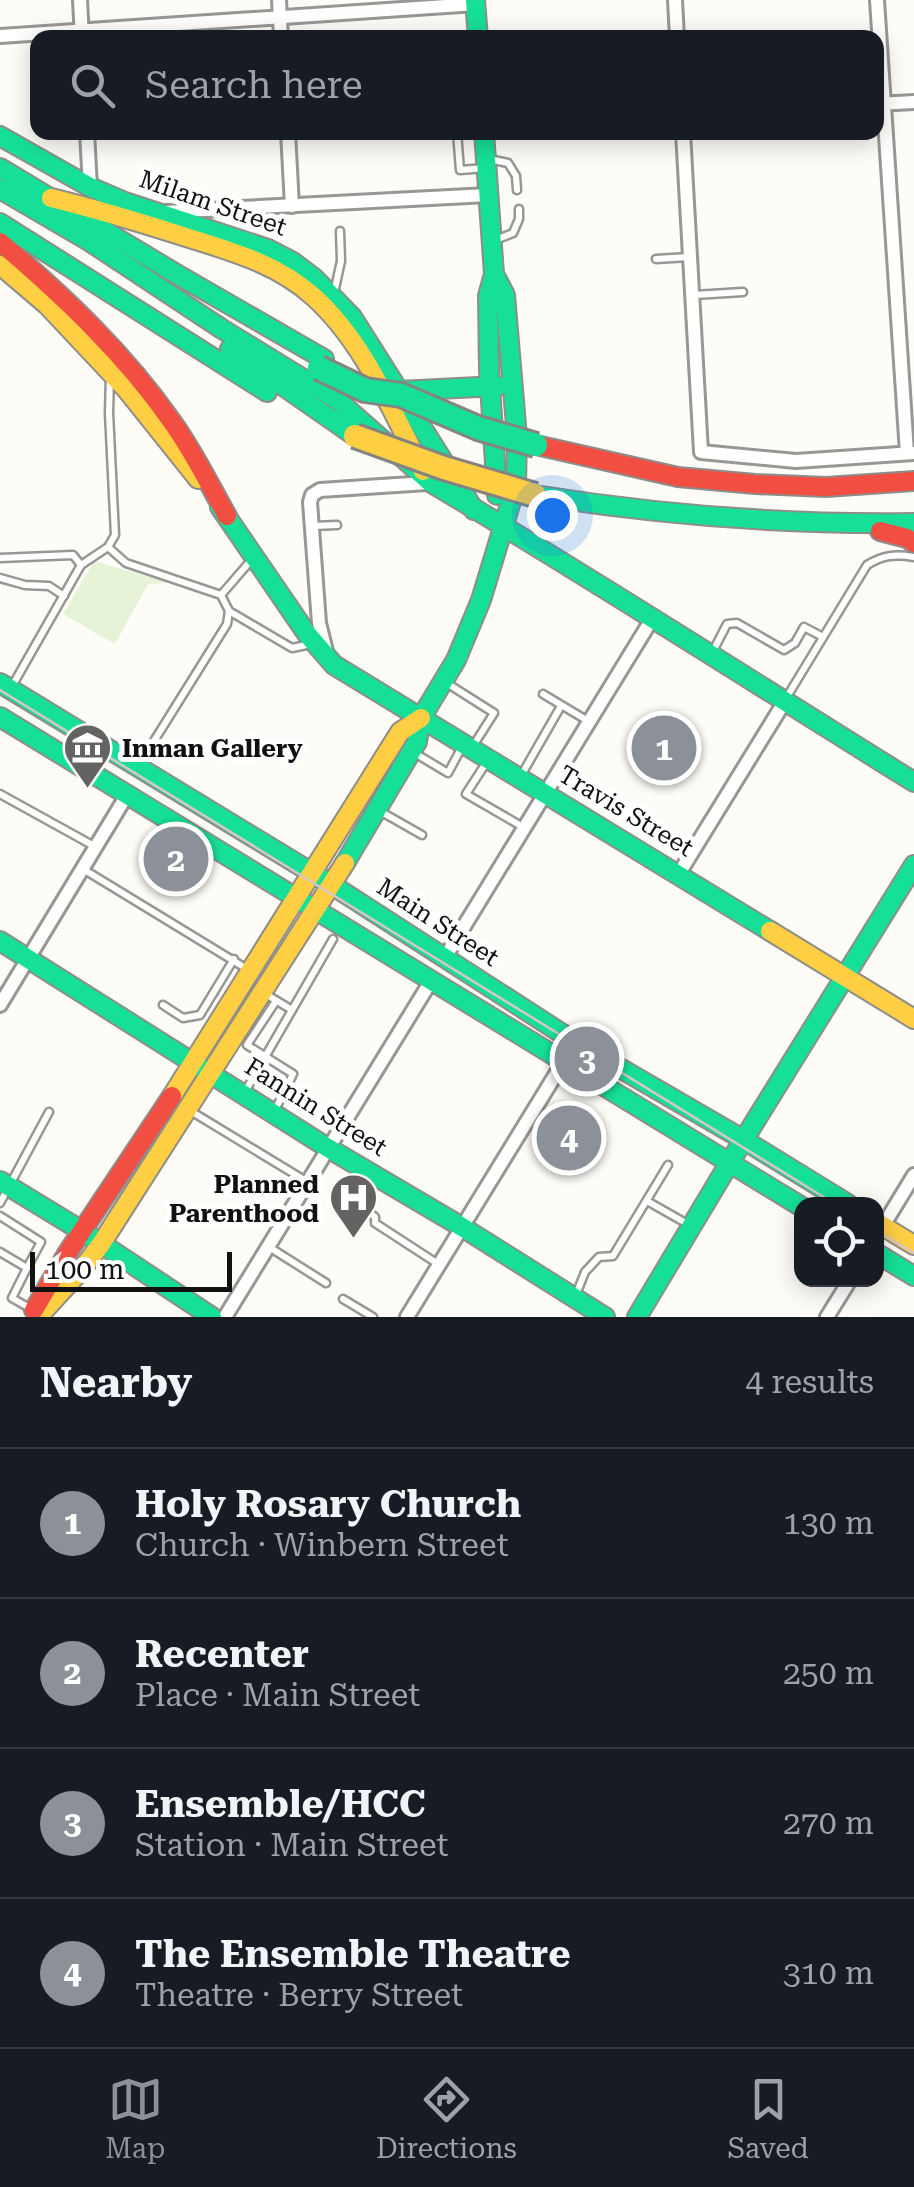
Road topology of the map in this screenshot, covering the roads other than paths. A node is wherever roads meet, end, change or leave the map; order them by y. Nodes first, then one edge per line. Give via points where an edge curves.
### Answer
1 (80, 0) edge
2 (279, 0) edge
3 (674, 0) edge
4 (877, 0) edge
5 (475, 2) edge
6 (280, 18) junction
7 (82, 30) edge
8 (140, 30) edge
9 (281, 30) edge
10 (477, 30) edge
11 (676, 30) edge
12 (878, 30) edge
13 (0, 36) edge
14 (30, 36) edge
15 (914, 102) edge
16 (884, 104) edge
17 (0, 136) edge
18 (87, 140) edge
19 (288, 140) edge
20 (458, 140) edge
21 (485, 140) edge
22 (683, 140) edge
23 (883, 140) edge
24 (486, 163) junction
25 (0, 168) edge
26 (90, 187) junction
27 (0, 189) edge
28 (518, 190) dead end
29 (488, 195) junction
30 (51, 198) junction
31 (0, 201) edge
32 (292, 206) junction
33 (519, 208) dead end
34 (160, 213) junction
35 (0, 223) edge
36 (340, 231) dead end
37 (90, 241) junction
38 (0, 242) edge
39 (492, 242) junction
40 (690, 258) junction
41 (656, 259) dead end
42 (0, 264) edge
43 (743, 292) dead end
44 (334, 294) junction
45 (692, 295) junction
46 (322, 363) junction
47 (110, 372) junction
48 (502, 386) junction
49 (280, 393) junction
50 (400, 393) junction
51 (911, 453) edge
52 (914, 481) edge
53 (430, 482) junction
54 (474, 510) junction
55 (227, 516) junction
56 (914, 523) edge
57 (337, 524) dead end
58 (503, 524) junction
59 (857, 525) junction
60 (312, 526) junction
61 (914, 542) edge
62 (108, 548) junction
63 (254, 557) junction
64 (914, 557) edge
65 (0, 558) edge
66 (81, 565) junction
67 (0, 578) edge
68 (221, 595) junction
69 (64, 596) junction
70 (229, 611) junction
71 (652, 619) junction
72 (823, 637) junction
73 (315, 644) junction
74 (711, 656) junction
75 (334, 665) junction
76 (444, 681) junction
77 (5, 686) edge
78 (543, 694) dead end
79 (784, 701) junction
80 (561, 706) junction
81 (0, 717) edge
82 (421, 718) junction
83 (589, 722) junction
84 (475, 751) junction
85 (412, 752) junction
86 (138, 767) junction
87 (520, 778) junction
88 (914, 782) edge
89 (0, 794) edge
90 (546, 794) junction
91 (126, 795) junction
92 (377, 810) junction
93 (524, 828) junction
94 (422, 836) dead end
95 (95, 847) junction
96 (914, 865) edge
97 (82, 868) junction
98 (678, 875) junction
99 (322, 879) junction
100 (306, 906) junction
101 (333, 939) dead end
102 (0, 941) edge
103 (28, 958) junction
104 (444, 959) junction
105 (846, 976) junction
106 (256, 981) junction
107 (430, 981) junction
108 (0, 1005) edge
109 (163, 1005) dead end
110 (292, 1010) junction
111 (914, 1019) edge
112 (265, 1057) junction
113 (564, 1061) junction
114 (202, 1068) junction
115 (243, 1094) junction
116 (187, 1109) junction
117 (49, 1112) dead end
118 (274, 1113) junction
119 (744, 1140) junction
120 (328, 1148) junction
121 (730, 1162) junction
122 (668, 1165) dead end
123 (914, 1175) edge
124 (307, 1182) junction
125 (3, 1190) edge
126 (837, 1197) edge
127 (646, 1201) junction
128 (794, 1202) edge
129 (0, 1216) edge
130 (884, 1218) edge
131 (368, 1219) dead end
132 (692, 1226) junction
133 (884, 1226) edge
134 (462, 1227) junction
135 (92, 1237) junction
136 (914, 1245) edge
137 (268, 1247) junction
138 (17, 1250) dead end
139 (0, 1252) edge
140 (884, 1258) edge
141 (12, 1260) junction
142 (439, 1264) junction
143 (27, 1268) junction
144 (914, 1276) edge
145 (326, 1283) dead end
146 (846, 1287) edge
147 (574, 1298) junction
148 (343, 1299) dead end
149 (35, 1315) edge
150 (212, 1317) edge
151 (225, 1317) edge
152 (372, 1317) edge
153 (407, 1317) edge
154 (604, 1317) edge
155 (637, 1317) edge
156 (827, 1317) edge

1 - 7 street
2 - 6 street
3 - 11 street
4 - 12 street
5 - 6 street
5 - 10 main road
6 - 8 street
6 - 9 street
13 - 14 street
15 - 16 street
17 - 26 main road, Milam Street
18 - 26 street
19 - 32 street
20 - 24 lane via 460,170
21 - 24 main road
22 - 40 street
23 - 51 street
24 - 28 lane via 508,164
24 - 29 main road
25 - 30 main road
26 - 34 main road, Milam Street
27 - 37 main road
29 - 32 street
29 - 39 main road
30 - 46 main road
30 - 53 main road via 259,261 300,283 339,322
31 - 49 main road via 192,323
32 - 34 street
33 - 39 lane via 513,233
34 - 44 main road, Milam Street via 288,258
35 - 49 main road
36 - 44 lane
37 - 46 main road via 115,245 283,349
37 - 53 main road via 336,399
38 - 55 main road via 116,350 173,422
39 - 48 main road via 494,274 505,295
40 - 41 lane
40 - 45 street
42 - 47 main road
43 - 45 lane
44 - 50 main road, Milam Street
45 - 51 street via 701,452 796,461
46 - 50 main road, bridge via 365,390
47 - 55 main road
47 - 62 lane via 116,534
48 - 50 main road
48 - 58 main road via 517,437 516,485
49 - 59 main road, bridge via 355,436 535,495 596,506
50 - 52 main road, bridge via 536,446 678,478 826,487
50 - 54 main road, Milam Street
53 - 54 main road
53 - 60 street via 320,490 310,502
54 - 58 main road
55 - 63 main road, Travis Street
56 - 59 main road
57 - 60 lane
58 - 71 main road
58 - 76 main road via 480,600
59 - 61 main road
60 - 75 street via 318,623
62 - 66 lane
62 - 68 lane via 126,563
63 - 68 lane
63 - 73 main road, Travis Street
64 - 72 lane via 881,556 867,565
65 - 66 lane via 73,554
66 - 69 lane
67 - 69 lane via 49,586
68 - 70 lane
69 - 77 lane
70 - 73 lane via 292,648
70 - 86 lane
71 - 74 main road
71 - 83 street
72 - 74 lane via 804,627 784,650 737,623 727,624
72 - 79 lane
73 - 75 main road, Travis Street
74 - 79 main road
75 - 82 main road, Travis Street
76 - 82 main road
76 - 84 lane via 494,712
77 - 86 main road, Main Street
78 - 80 lane
79 - 88 main road
79 - 98 street
80 - 83 lane
80 - 87 lane
81 - 91 main road, Main Street
82 - 84 main road, Travis Street
82 - 85 main road
82 - 99 main road via 400,732
83 - 90 street
84 - 85 lane via 448,772
84 - 87 main road, Travis Street
84 - 93 lane via 466,794
85 - 92 main road
86 - 99 main road, Main Street
87 - 90 main road, Travis Street
89 - 95 lane
90 - 93 street
90 - 98 main road, Travis Street
91 - 95 street
91 - 100 main road, Main Street
92 - 94 lane
92 - 99 main road
93 - 104 street
95 - 97 street
96 - 105 main road
97 - 103 street
97 - 106 lane
98 - 105 main road, Travis Street
99 - 100 main road
99 - 104 main road, Main Street
100 - 106 main road
100 - 107 main road, Main Street
101 - 110 lane
102 - 103 main road, Fannin Street
103 - 108 street
103 - 114 main road, Fannin Street
104 - 119 main road, Main Street
105 - 111 main road, Travis Street
105 - 119 main road
106 - 109 lane via 200,1015 183,1018
106 - 110 lane
106 - 112 lane via 247,1045
106 - 114 main road
107 - 113 main road, Main Street
107 - 120 street
110 - 112 lane
112 - 115 lane
112 - 118 lane via 294,1074
113 - 121 main road, Main Street
113 - 134 street
114 - 115 main road, Fannin Street
114 - 116 main road
114 - 135 main road
115 - 118 main road, Fannin Street
116 - 124 lane
116 - 135 main road
117 - 125 lane
118 - 120 main road, Fannin Street
119 - 121 main road
119 - 126 main road, Main Street
120 - 124 street
120 - 134 main road, Fannin Street
121 - 128 main road, Main Street
121 - 132 main road
122 - 127 lane
123 - 130 street
124 - 137 street
125 - 135 main road
127 - 132 lane
127 - 147 lane via 613,1256 599,1257 585,1272
129 - 143 lane via 41,1242
131 - 142 lane
132 - 155 main road
133 - 136 main road
134 - 142 street
134 - 147 main road, Fannin Street
135 - 149 main road
135 - 150 main road
137 - 145 lane
137 - 151 street
138 - 141 lane
139 - 141 lane
140 - 144 main road
141 - 143 lane
142 - 153 street
143 - 149 lane via 12,1298
146 - 156 street
147 - 154 main road, Fannin Street
148 - 152 lane

